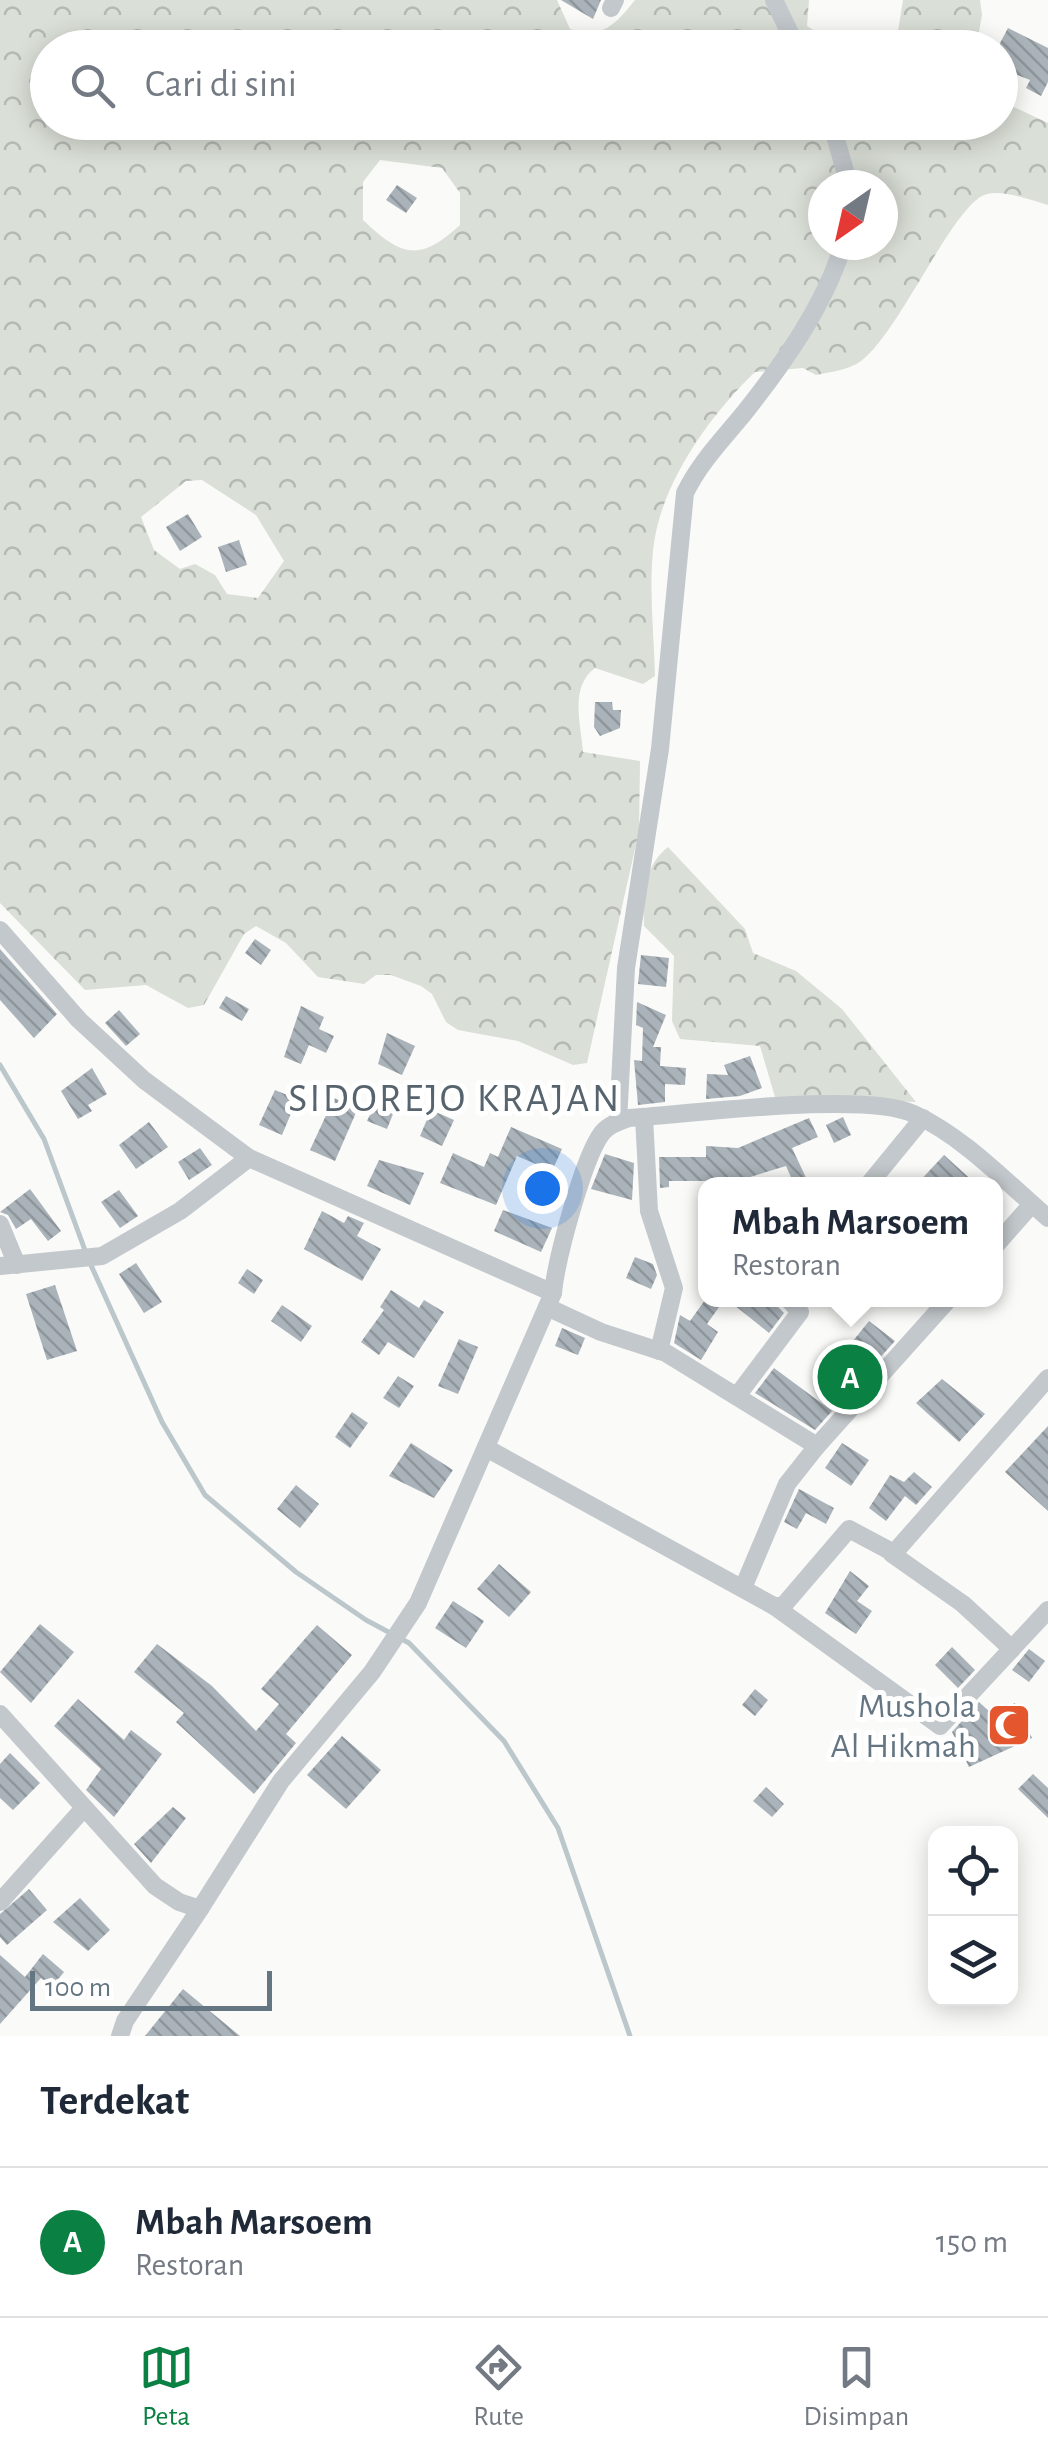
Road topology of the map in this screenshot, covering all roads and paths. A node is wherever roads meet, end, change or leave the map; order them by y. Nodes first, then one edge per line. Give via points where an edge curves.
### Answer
1 (774, 0) edge
2 (788, 30) edge
3 (836, 140) edge
4 (845, 170) edge
5 (838, 260) edge
6 (0, 930) edge
7 (644, 1117) junction
8 (923, 1118) junction
9 (618, 1122) junction
10 (249, 1158) junction
11 (875, 1177) edge
12 (1000, 1177) edge
13 (1003, 1179) edge
14 (1032, 1204) junction
15 (1048, 1218) edge
16 (0, 1224) edge
17 (1003, 1237) edge
18 (9, 1265) edge
19 (544, 1294) junction
20 (795, 1307) edge
21 (942, 1307) edge
22 (659, 1351) junction
23 (1048, 1378) edge
24 (737, 1396) junction
25 (816, 1446) junction
26 (488, 1449) junction
27 (892, 1554) junction
28 (743, 1588) junction
29 (774, 1606) junction
30 (1048, 1610) edge
31 (1012, 1649) junction
32 (0, 1714) edge
33 (84, 1808) junction
34 (0, 1902) edge
35 (200, 1909) junction
36 (120, 2036) edge

1 - 2 street
3 - 4 street
5 - 9 street via 790,348 684,494 660,749 626,968
6 - 10 street via 78,1020 144,1080
7 - 8 street via 878,1104
7 - 9 street
7 - 22 street via 649,1210 674,1288
8 - 11 street
8 - 12 street
9 - 19 street via 601,1134
10 - 18 street via 180,1211 102,1256
10 - 19 street
13 - 14 street
14 - 15 street
14 - 17 street
16 - 18 street
19 - 22 street
19 - 26 street
20 - 24 street via 800,1312
21 - 25 street
22 - 24 street
23 - 27 street
24 - 25 street
25 - 28 street via 786,1484
26 - 28 street
26 - 35 street via 418,1603 372,1672 281,1782
27 - 29 street via 849,1529 791,1599
27 - 31 street
28 - 29 street
29 - 31 street via 940,1726
30 - 31 street
32 - 33 street
33 - 34 street
33 - 35 street via 155,1886
35 - 36 street

